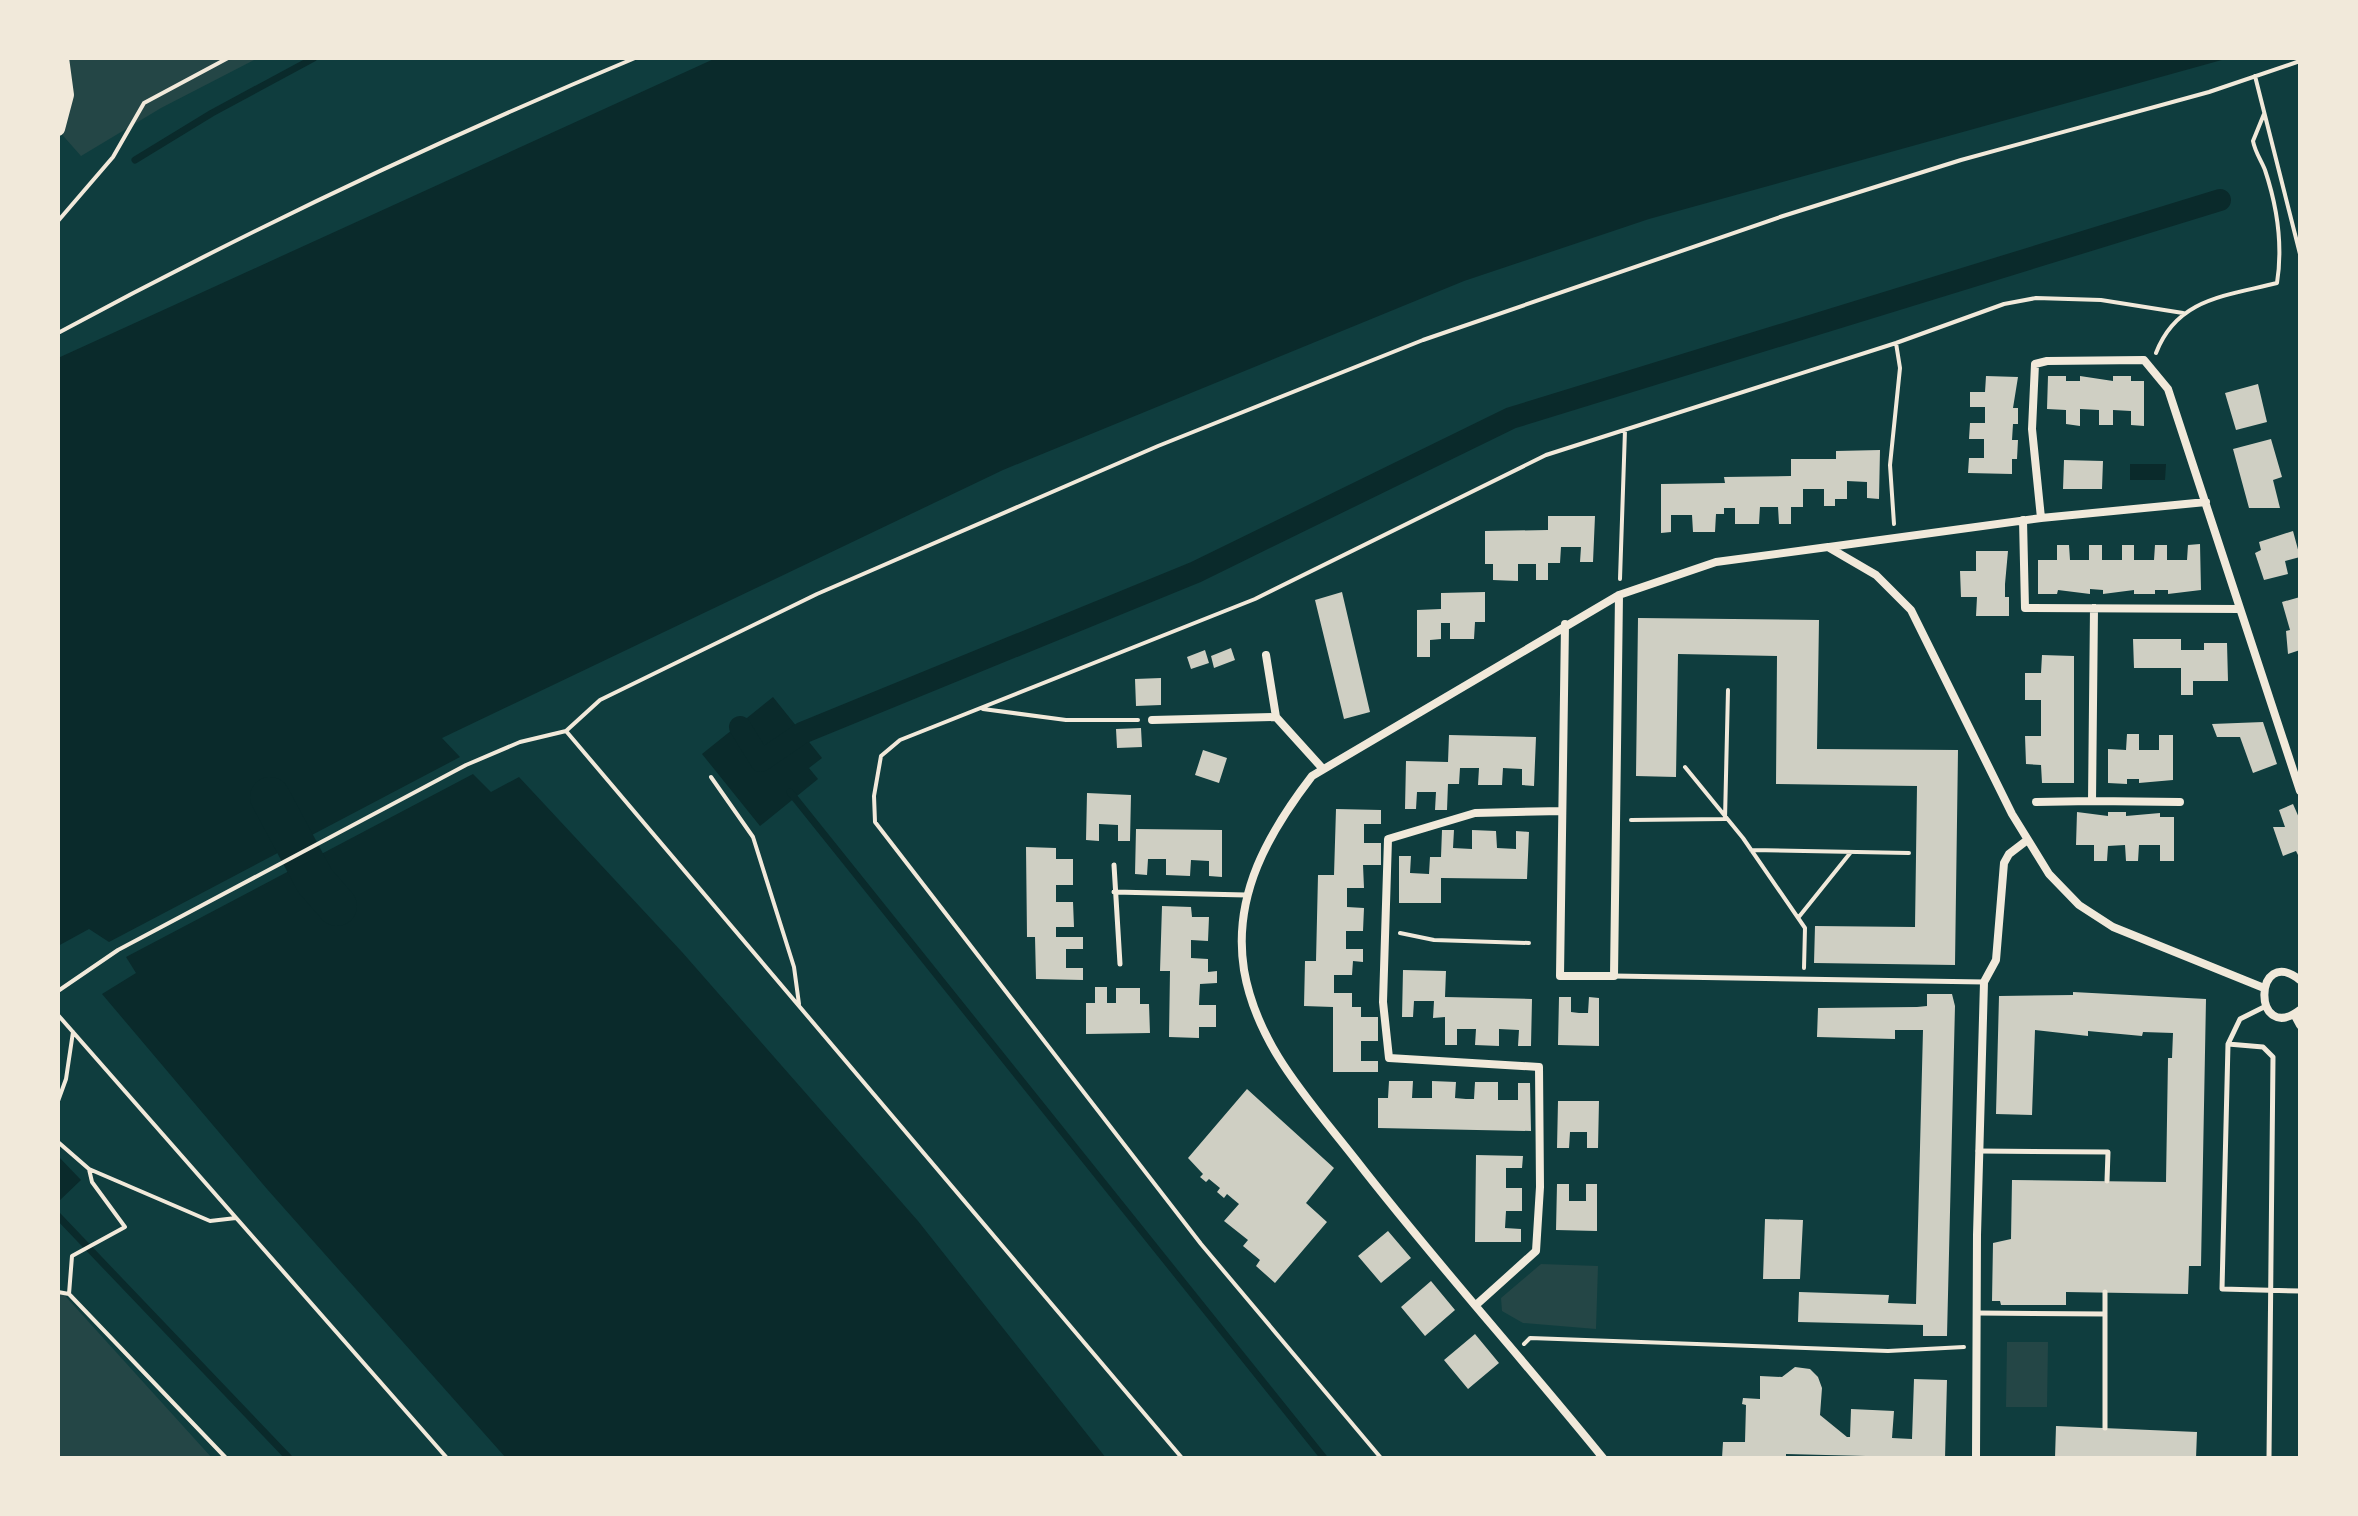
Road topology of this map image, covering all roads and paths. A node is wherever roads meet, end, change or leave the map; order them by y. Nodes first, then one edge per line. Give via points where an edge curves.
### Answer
1 (62, 58) edge
2 (228, 58) edge
3 (635, 58) edge
4 (2300, 61) edge
5 (2255, 76) junction
6 (2264, 114) junction
7 (58, 129) edge
8 (58, 221) edge
9 (2300, 254) edge
10 (2183, 313) junction
11 (58, 333) edge
12 (1896, 343) junction
13 (2151, 367) junction
14 (1625, 430) junction
15 (2206, 502) junction
16 (2041, 518) junction
17 (2023, 520) junction
18 (1895, 538) junction
19 (1828, 547) junction
20 (1619, 595) junction
21 (2094, 608) junction
22 (2240, 609) junction
23 (1565, 624) junction
24 (1266, 655) dead end
25 (1728, 690) dead end
26 (981, 708) junction
27 (1276, 717) junction
28 (1152, 720) joint
29 (566, 731) junction
30 (1685, 767) dead end
31 (1323, 769) junction
32 (711, 777) dead end
33 (2300, 791) edge
34 (2092, 801) junction
35 (2036, 802) dead end
36 (2180, 802) dead end
37 (1562, 811) junction
38 (1725, 819) junction
39 (1616, 820) junction
40 (2026, 841) junction
41 (1751, 850) junction
42 (1851, 852) junction
43 (1909, 853) dead end
44 (1114, 865) dead end
45 (1114, 892) junction
46 (1246, 895) junction
47 (1798, 918) junction
48 (1383, 933) junction
49 (1529, 943) dead end
50 (1120, 964) dead end
51 (1614, 976) junction
52 (1804, 978) junction
53 (2300, 980) edge
54 (1984, 982) junction
55 (2264, 988) junction
56 (58, 991) edge
57 (2266, 1006) junction
58 (799, 1007) junction
59 (2297, 1012) edge
60 (58, 1015) edge
61 (2300, 1025) edge
62 (73, 1032) junction
63 (2228, 1044) junction
64 (58, 1101) edge
65 (58, 1142) edge
66 (1978, 1151) junction
67 (89, 1169) junction
68 (2107, 1181) dead end
69 (236, 1218) junction
70 (2272, 1290) junction
71 (2300, 1291) edge
72 (58, 1292) edge
73 (2105, 1292) dead end
74 (69, 1294) junction
75 (1476, 1305) junction
76 (1976, 1313) junction
77 (2105, 1314) junction
78 (1976, 1346) junction
79 (1516, 1351) junction
80 (2105, 1428) dead end
81 (226, 1458) edge
82 (447, 1458) edge
83 (1182, 1458) edge
84 (1381, 1458) edge
85 (1603, 1458) edge
86 (1976, 1458) edge
87 (2269, 1458) edge

1 - 7 street via 67,95
2 - 8 path via 144,103 113,157
3 - 11 path via 512,110
4 - 5 path
5 - 6 path
5 - 29 path via 1783,216 1423,340 1158,446 817,594 600,700
6 - 9 path
6 - 10 path via 2253,141 2278,228 2282,257 2277,283 2211,299
10 - 12 path via 2101,300 2036,298 2004,304
10 - 13 path via 2162,336
12 - 14 path
12 - 18 path via 1900,368 1890,465
13 - 15 street via 2168,389
13 - 16 street via 2144,360 2035,364 2032,429
14 - 20 path
14 - 26 path via 1546,455 1255,599
15 - 16 street
15 - 22 street
16 - 17 street
17 - 18 street
17 - 21 street via 2025,608
18 - 19 street
19 - 20 street via 1716,562
19 - 40 street via 1876,575 1911,610
20 - 23 street
20 - 39 street
21 - 22 street
21 - 34 street
22 - 33 street
23 - 31 street
23 - 37 street
24 - 27 street
25 - 38 path
26 - 28 path via 1066,720
26 - 84 path via 900,740 881,756 875,822 1201,1244
27 - 28 street
27 - 31 street
29 - 56 path via 520,742 466,765 118,950
29 - 58 path
30 - 38 path
31 - 46 street via 1276,823
32 - 58 path via 753,837 794,967
34 - 35 street
34 - 36 street
37 - 48 street via 1475,813 1388,839
37 - 51 street via 1560,976
38 - 39 path
38 - 41 path
39 - 51 street
40 - 54 street via 2004,863 1996,960
40 - 55 street via 2049,874 2097,917
41 - 42 path
41 - 47 path
42 - 43 path
42 - 47 path
44 - 45 lane
45 - 46 lane
45 - 50 lane
46 - 75 street via 1243,967 1269,1045 1301,1092
47 - 52 path via 1805,928
48 - 49 path
48 - 75 street via 1389,1058 1539,1067 1536,1251
51 - 52 lane
52 - 54 lane
53 - 55 street via 2277,974
54 - 66 street
55 - 57 street
57 - 59 street via 2278,1016
57 - 63 lane via 2240,1019
58 - 83 path
59 - 61 street
60 - 62 path
62 - 64 path
62 - 69 path
63 - 70 lane via 2263,1047 2273,1057
63 - 70 lane via 2222,1289
65 - 67 path
66 - 68 lane via 2108,1152
66 - 76 street
67 - 69 path via 210,1221
67 - 74 path via 92,1182 125,1227 72,1256
69 - 82 path
70 - 71 lane
70 - 87 lane
72 - 74 path
73 - 77 lane
74 - 81 path
75 - 79 street
76 - 77 lane
76 - 78 street
77 - 80 lane
78 - 79 path via 1888,1351 1530,1338
78 - 86 street
79 - 85 street

